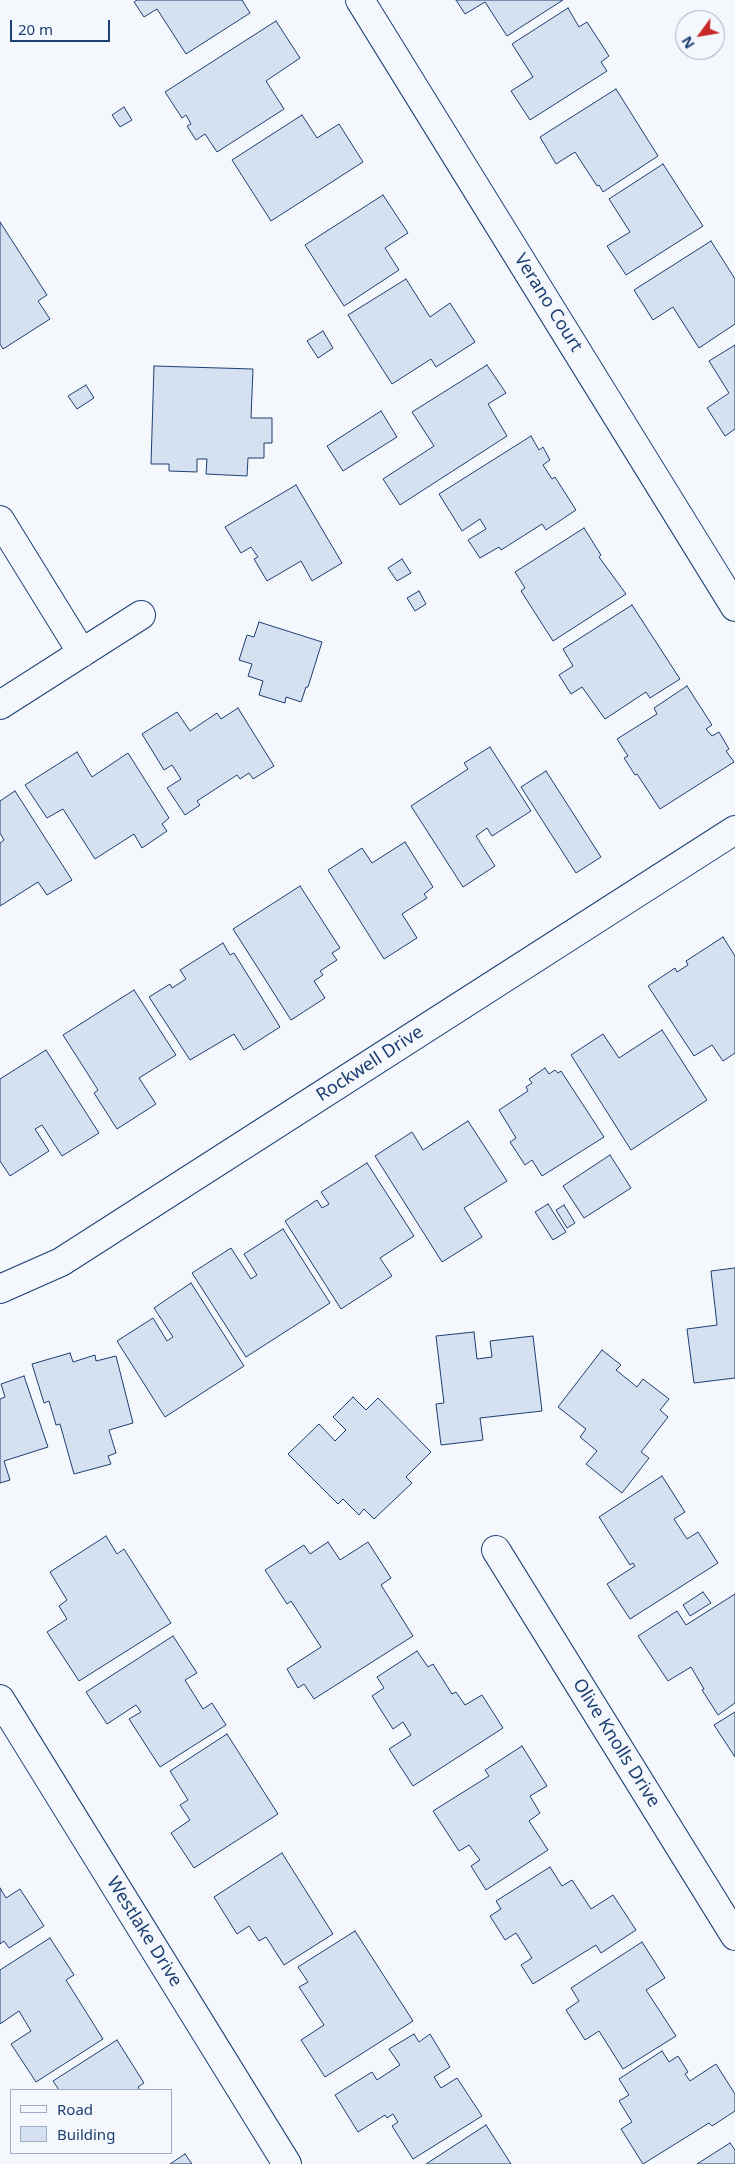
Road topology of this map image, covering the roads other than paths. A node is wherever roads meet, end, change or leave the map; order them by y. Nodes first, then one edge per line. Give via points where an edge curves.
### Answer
1 (360, 0) edge
2 (0, 520) edge
3 (735, 606) edge
4 (141, 614) dead end
5 (82, 653) junction
6 (0, 705) edge
7 (735, 830) edge
8 (0, 1289) edge
9 (496, 1550) dead end
10 (0, 1700) edge
11 (735, 1936) edge
12 (287, 2164) edge

1 - 3 street, Verano Court
2 - 5 street
4 - 5 street
5 - 6 street
7 - 8 street, Rockwell Drive via 61,1262
9 - 11 street, Olive Knolls Drive
10 - 12 street, Westlake Drive

